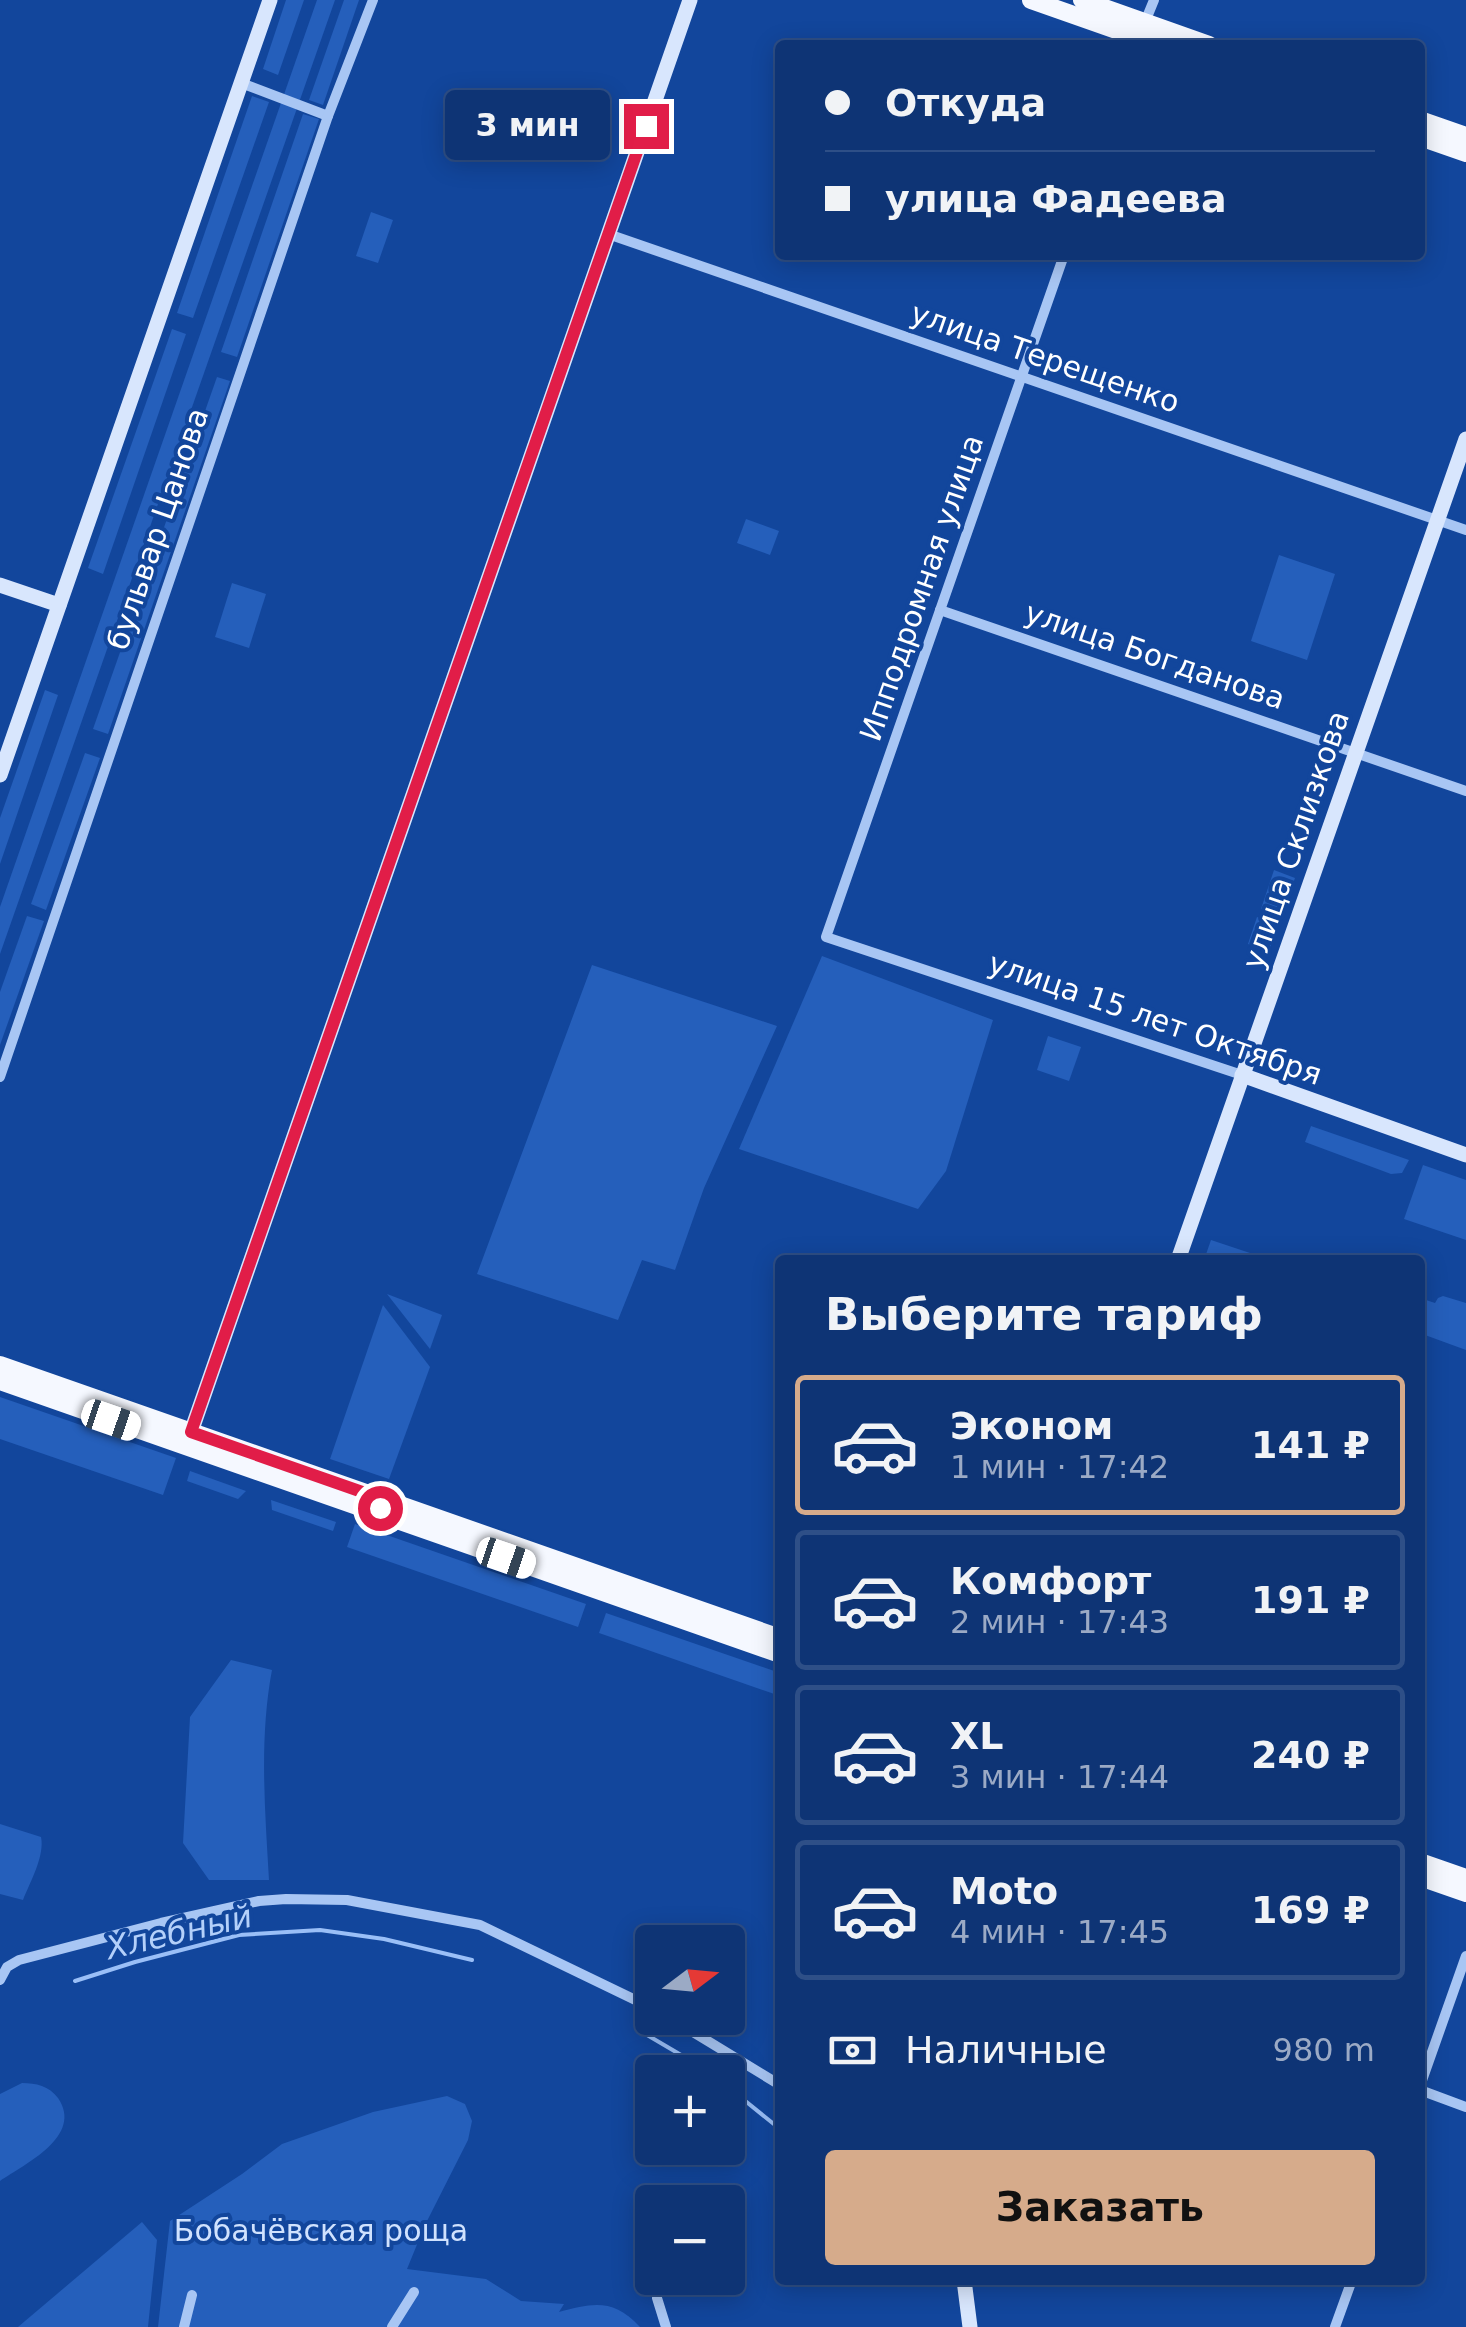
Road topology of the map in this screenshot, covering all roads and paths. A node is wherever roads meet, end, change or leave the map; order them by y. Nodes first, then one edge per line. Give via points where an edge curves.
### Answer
1 (270, 0) edge
2 (373, 0) edge
3 (690, 0) edge
4 (1031, 0) edge
5 (1082, 0) edge
6 (1154, 0) edge
7 (1141, 35) edge
8 (1175, 40) edge
9 (241, 84) junction
10 (328, 116) junction
11 (1425, 122) edge
12 (1466, 136) edge
13 (1425, 139) edge
14 (1466, 153) edge
15 (608, 234) junction
16 (1062, 260) edge
17 (1022, 376) junction
18 (1466, 439) edge
19 (1438, 520) junction
20 (1466, 530) edge
21 (0, 584) edge
22 (59, 605) junction
23 (940, 610) junction
24 (1356, 752) junction
25 (0, 775) edge
26 (1466, 791) edge
27 (826, 937) joint
28 (1242, 1076) junction
29 (0, 1077) edge
30 (1466, 1154) edge
31 (1180, 1255) edge
32 (0, 1365) edge
33 (0, 1381) edge
34 (191, 1432) junction
35 (388, 1501) junction
36 (368, 1510) junction
37 (775, 1636) edge
38 (775, 1652) edge
39 (1425, 1864) edge
40 (1466, 1878) edge
41 (1425, 1879) edge
42 (1466, 1893) edge
43 (1466, 1956) edge
44 (0, 1980) edge
45 (635, 2000) edge
46 (698, 2035) edge
47 (1425, 2074) edge
48 (775, 2082) edge
49 (1425, 2090) edge
50 (1466, 2106) edge
51 (965, 2285) edge
52 (1350, 2285) edge
53 (414, 2292) dead end
54 (192, 2295) dead end
55 (657, 2298) dead end
56 (184, 2327) edge
57 (392, 2327) edge
58 (666, 2327) edge
59 (970, 2327) edge
60 (1336, 2327) edge

1 - 9 street
2 - 10 street, бульвар Цанова
3 - 15 street
4 - 7 main road
5 - 7 main road
6 - 7 street
7 - 8 main road
9 - 10 street
9 - 22 street
10 - 29 street, бульвар Цанова
11 - 12 main road
13 - 14 main road
15 - 17 street, улица Терещенко
15 - 34 street
16 - 17 street, Ипподромная улица
17 - 19 street, улица Терещенко
17 - 23 street, Ипподромная улица
18 - 19 street, улица Склизкова
19 - 20 street, улица Терещенко
19 - 24 street, улица Склизкова
21 - 22 street
22 - 25 street
23 - 24 street, улица Богданова
23 - 27 street, Ипподромная улица
24 - 26 street, улица Богданова
24 - 28 street, улица Склизкова
27 - 28 street, улица 15 лет Октября
28 - 30 street, улица 15 лет Октября
28 - 31 street, улица Склизкова
32 - 34 main road
33 - 36 main road
34 - 35 main road
35 - 36 main road
35 - 37 main road
36 - 38 main road
39 - 40 main road
41 - 42 main road
43 - 47 street
44 - 45 street via 14,1962 231,1906 347,1900 480,1925
46 - 48 street
49 - 50 street
51 - 59 street
52 - 60 street
53 - 57 street
54 - 56 street
55 - 58 street

